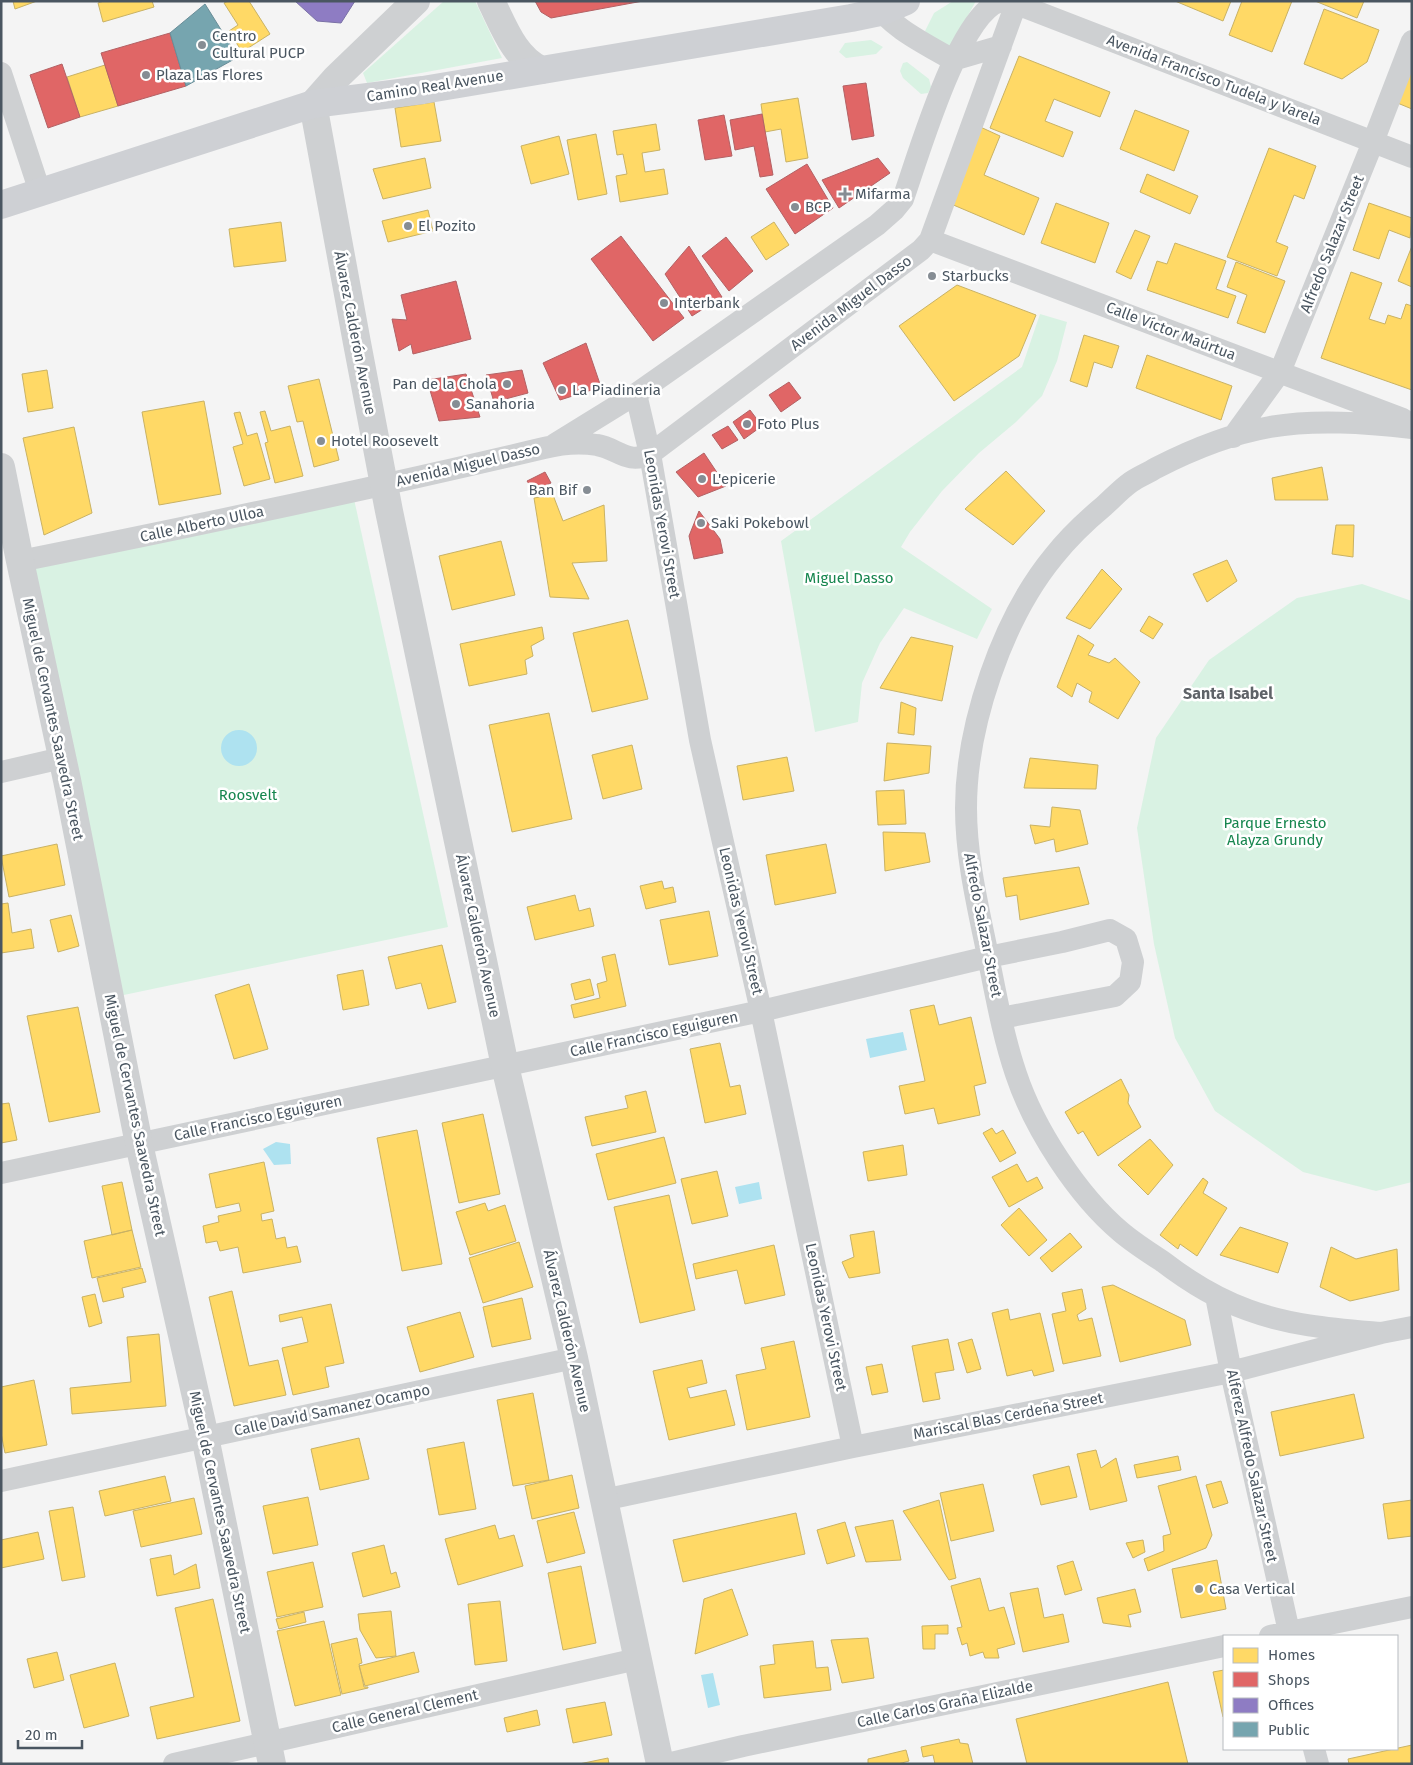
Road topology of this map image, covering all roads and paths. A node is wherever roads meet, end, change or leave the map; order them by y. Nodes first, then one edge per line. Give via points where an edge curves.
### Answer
1 (416, 1) edge
2 (492, 1) edge
3 (906, 1) edge
4 (1011, 2) edge
5 (876, 6) edge
6 (1412, 41) edge
7 (1001, 46) junction
8 (953, 60) junction
9 (541, 70) junction
10 (1, 73) edge
11 (313, 104) junction
12 (1373, 142) junction
13 (1412, 156) edge
14 (40, 192) junction
15 (1, 205) edge
16 (930, 240) junction
17 (1280, 372) junction
18 (636, 394) junction
19 (1412, 422) edge
20 (1412, 428) edge
21 (1233, 437) junction
22 (552, 446) junction
23 (650, 454) junction
24 (1, 466) edge
25 (385, 485) junction
26 (20, 561) junction
27 (62, 758) junction
28 (1, 772) edge
29 (988, 957) junction
30 (761, 1011) junction
31 (1001, 1018) junction
32 (505, 1066) junction
33 (140, 1144) junction
34 (1, 1173) edge
35 (1216, 1296) junction
36 (1412, 1327) edge
37 (1381, 1333) junction
38 (574, 1358) junction
39 (1231, 1372) junction
40 (205, 1437) junction
41 (853, 1447) junction
42 (1, 1481) edge
43 (604, 1500) junction
44 (1412, 1607) edge
45 (1283, 1635) edge
46 (1223, 1646) edge
47 (638, 1659) junction
48 (1314, 1750) edge
49 (270, 1753) edge
50 (174, 1764) edge
51 (660, 1764) edge
52 (667, 1764) edge
53 (1318, 1764) edge

1 - 11 street
2 - 9 street via 519,54
3 - 5 main road, Camino Real Avenue
4 - 7 street, Avenida Miguel Dasso
4 - 8 street, Avenida Miguel Dasso via 990,6 978,18
4 - 12 street, Avenida Francisco Tudela y Varela
5 - 8 street via 905,31
5 - 9 main road, Camino Real Avenue via 851,18
6 - 12 street, Alfredo Salazar Street
7 - 8 street
7 - 16 street, Avenida Miguel Dasso
8 - 18 street, Avenida Miguel Dasso via 903,199 894,210
9 - 11 main road, Camino Real Avenue
10 - 14 street
11 - 14 main road, Camino Real Avenue
11 - 25 street, Álvarez Calderón Avenue
12 - 13 street, Avenida Francisco Tudela y Varela
12 - 17 street, Alfredo Salazar Street
14 - 15 main road, Camino Real Avenue
16 - 17 street, Calle Víctor Maúrtua
16 - 23 street, Avenida Miguel Dasso
17 - 19 street, Calle Víctor Maúrtua
17 - 21 street, Alfredo Salazar Street
18 - 22 street, Avenida Miguel Dasso
18 - 23 street, Leonidas Yerovi Street
20 - 21 street, Alfredo Salazar Street via 1361,423 1300,424 1270,427
21 - 29 street, Alfredo Salazar Street via 1194,449 1131,482 1077,529 1052,558 1011,627 992,669 978,715 969,763 966,806 975,893
22 - 23 street, Avenida Miguel Dasso via 596,445 635,459
22 - 25 street, Avenida Miguel Dasso
23 - 30 street, Leonidas Yerovi Street via 700,740
24 - 26 street, Miguel de Cervantes Saavedra Street
25 - 26 street, Calle Alberto Ulloa
25 - 32 street, Álvarez Calderón Avenue
26 - 27 street, Miguel de Cervantes Saavedra Street
27 - 28 street
27 - 33 street, Miguel de Cervantes Saavedra Street
29 - 30 street, Calle Francisco Eguiguren
29 - 31 street, Alfredo Salazar Street
29 - 31 street, Calle Francisco Eguiguren via 1110,930 1126,939 1133,962 1130,982 1114,996
30 - 32 street, Calle Francisco Eguiguren
30 - 41 street, Leonidas Yerovi Street
31 - 35 street, Alfredo Salazar Street via 1015,1073 1031,1112 1046,1141 1087,1197 1120,1231 1180,1275
32 - 33 street, Calle Francisco Eguiguren
32 - 38 street, Álvarez Calderón Avenue
33 - 34 street, Calle Francisco Eguiguren
33 - 40 street, Miguel de Cervantes Saavedra Street
35 - 37 street, Alfredo Salazar Street via 1249,1311 1313,1327
35 - 39 street, Alferez Alfredo Salazar Street
36 - 37 street, Mariscal Blas Cerdeña Street
37 - 39 street, Mariscal Blas Cerdeña Street
38 - 40 street, Calle David Samanez Ocampo
38 - 43 street, Álvarez Calderón Avenue
39 - 41 street, Mariscal Blas Cerdeña Street
39 - 45 street, Alferez Alfredo Salazar Street
40 - 42 street, Calle David Samanez Ocampo
40 - 49 street, Miguel de Cervantes Saavedra Street
41 - 43 street, Mariscal Blas Cerdeña Street
43 - 47 street, Álvarez Calderón Avenue
44 - 45 street
46 - 52 street, Calle Carlos Graña Elizalde
47 - 49 street, Calle General Clement
47 - 51 street, Álvarez Calderón Avenue
48 - 53 street
49 - 50 street, Calle General Clement

